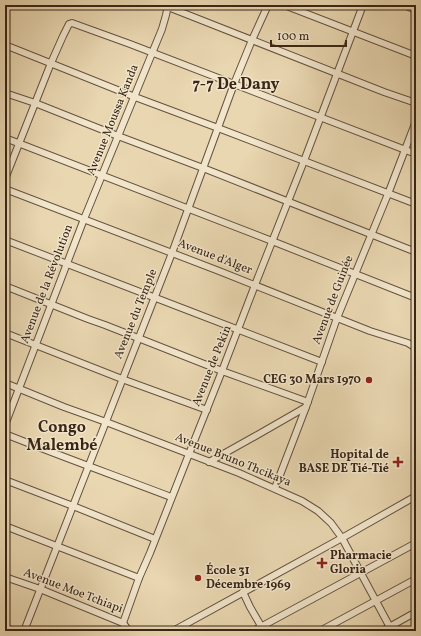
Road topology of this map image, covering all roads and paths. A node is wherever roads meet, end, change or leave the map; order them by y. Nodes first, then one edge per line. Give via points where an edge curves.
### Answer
1 (268, 5) edge
2 (284, 5) edge
3 (363, 5) edge
4 (404, 5) edge
5 (168, 6) edge
6 (416, 10) edge
7 (354, 32) junction
8 (252, 40) junction
9 (5, 45) edge
10 (152, 53) junction
11 (416, 56) edge
12 (51, 63) junction
13 (337, 73) junction
14 (234, 84) junction
15 (5, 92) edge
16 (135, 97) junction
17 (35, 103) junction
18 (416, 103) edge
19 (320, 117) junction
20 (416, 122) edge
21 (218, 128) junction
22 (118, 136) junction
23 (5, 138) edge
24 (19, 143) junction
25 (405, 150) junction
26 (416, 154) edge
27 (304, 161) junction
28 (203, 168) junction
29 (102, 175) junction
30 (5, 179) edge
31 (5, 188) edge
32 (388, 194) junction
33 (288, 201) junction
34 (416, 204) edge
35 (188, 209) junction
36 (84, 219) junction
37 (371, 235) junction
38 (5, 240) edge
39 (272, 241) junction
40 (416, 252) edge
41 (172, 253) junction
42 (67, 264) junction
43 (355, 273) junction
44 (255, 285) junction
45 (5, 286) edge
46 (154, 298) junction
47 (416, 298) edge
48 (51, 304) junction
49 (337, 318) junction
50 (239, 330) junction
51 (5, 333) edge
52 (138, 338) junction
53 (36, 344) junction
54 (416, 348) edge
55 (322, 362) junction
56 (222, 371) junction
57 (122, 379) junction
58 (5, 383) edge
59 (19, 389) junction
60 (307, 405) junction
61 (207, 410) junction
62 (106, 422) junction
63 (5, 425) edge
64 (5, 434) edge
65 (189, 454) junction
66 (209, 462) junction
67 (88, 466) junction
68 (5, 480) edge
69 (274, 488) junction
70 (416, 496) edge
71 (172, 497) junction
72 (73, 506) junction
73 (5, 526) edge
74 (342, 538) junction
75 (155, 539) junction
76 (416, 543) edge
77 (57, 547) junction
78 (360, 573) junction
79 (5, 577) edge
80 (139, 578) junction
81 (416, 579) edge
82 (40, 589) junction
83 (243, 592) junction
84 (376, 602) junction
85 (416, 612) edge
86 (124, 623) junction
87 (5, 628) edge
88 (262, 629) edge
89 (391, 629) edge
90 (16, 631) edge
91 (24, 631) edge
92 (129, 631) edge
93 (173, 631) edge
94 (253, 631) edge
95 (320, 631) edge
96 (382, 631) edge

1 - 8 street, Avenue du Temple
2 - 7 street
3 - 7 street, Avenue de Pekin
4 - 6 street
5 - 8 street
5 - 10 street, Avenue Moussa Kanda
7 - 11 street
7 - 13 street, Avenue de Pekin
8 - 13 street
8 - 14 street, Avenue du Temple
9 - 12 street
10 - 12 street via 72,23 69,24
10 - 14 street
10 - 16 street, Avenue Moussa Kanda
12 - 16 street
12 - 17 street
13 - 18 street
13 - 19 street, Avenue de Pekin
14 - 19 street
14 - 21 street, Avenue du Temple
15 - 17 street
16 - 21 street
16 - 22 street, Avenue Moussa Kanda
17 - 22 street
17 - 24 street
19 - 25 street
19 - 27 street, Avenue de Pekin
20 - 25 street, Avenue de Guinée
21 - 27 street
21 - 28 street, Avenue du Temple
22 - 28 street
22 - 29 street, Avenue Moussa Kanda
23 - 24 street
24 - 29 street
24 - 30 street
25 - 26 street
25 - 32 street, Avenue de Guinée
27 - 32 street
27 - 33 street, Avenue de Pekin
28 - 33 street
28 - 35 street, Avenue du Temple
29 - 35 street
29 - 36 street, Avenue Moussa Kanda
31 - 36 street, Avenue d'Alger
32 - 34 street
32 - 37 street, Avenue de Guinée
33 - 37 street
33 - 39 street, Avenue de Pekin
35 - 39 street
35 - 41 street, Avenue du Temple
36 - 41 street, Avenue d'Alger
36 - 42 street, Avenue de la Révolution
37 - 40 street
37 - 43 street, Avenue de Guinée
38 - 42 street
39 - 43 street
39 - 44 street, Avenue de Pekin
41 - 44 street, Avenue d'Alger
41 - 46 street, Avenue du Temple
42 - 46 street
42 - 48 street, Avenue de la Révolution
43 - 47 street
43 - 49 street, Avenue de Guinée
44 - 49 street, Avenue d'Alger
44 - 50 street, Avenue de Pekin
45 - 48 street
46 - 50 street
46 - 52 street, Avenue du Temple
48 - 52 street
48 - 53 street, Avenue de la Révolution
49 - 54 street, Avenue d'Alger
49 - 55 street, Avenue de Guinée
50 - 55 street
50 - 56 street, Avenue de Pekin
51 - 53 street
52 - 56 street
52 - 57 street, Avenue du Temple
53 - 57 street
53 - 59 street, Avenue de la Révolution
55 - 60 street, Avenue de Guinée
56 - 60 street
56 - 61 street, Avenue de Pekin
57 - 61 street
57 - 62 street, Avenue du Temple
58 - 59 street, Avenue Bruno Thcikaya
59 - 62 street, Avenue Bruno Thcikaya
59 - 63 street, Avenue de la Révolution
60 - 66 street
60 - 69 street, Avenue de Guinée
61 - 65 street, Avenue de Pekin
62 - 65 street, Avenue Bruno Thcikaya
62 - 67 street, Avenue du Temple
64 - 67 street
65 - 66 street, Avenue Bruno Thcikaya
65 - 71 street, Avenue de Pekin
66 - 69 street, Avenue Bruno Thcikaya
67 - 71 street
67 - 72 street, Avenue du Temple
68 - 72 street
69 - 74 street, Avenue Bruno Thcikaya via 318,511
70 - 74 street
71 - 75 street, Avenue de Pekin
72 - 75 street
72 - 77 street, Avenue du Temple
73 - 77 street
74 - 78 street, Avenue Bruno Thcikaya
74 - 83 street
75 - 80 street, Avenue de Pekin
76 - 78 street
77 - 80 street
77 - 82 street, Avenue du Temple
78 - 84 street, Avenue Bruno Thcikaya
78 - 88 street
79 - 82 street, Avenue Moe Tchiapi
80 - 86 street, Avenue de Pekin
81 - 84 street
82 - 86 street, Avenue Moe Tchiapi
82 - 91 street, Avenue du Temple
83 - 88 street
83 - 93 street
84 - 89 street, Avenue Bruno Thcikaya
84 - 95 street
85 - 89 street
86 - 92 street, Avenue Moe Tchiapi
87 - 90 street
88 - 94 street
89 - 96 street

